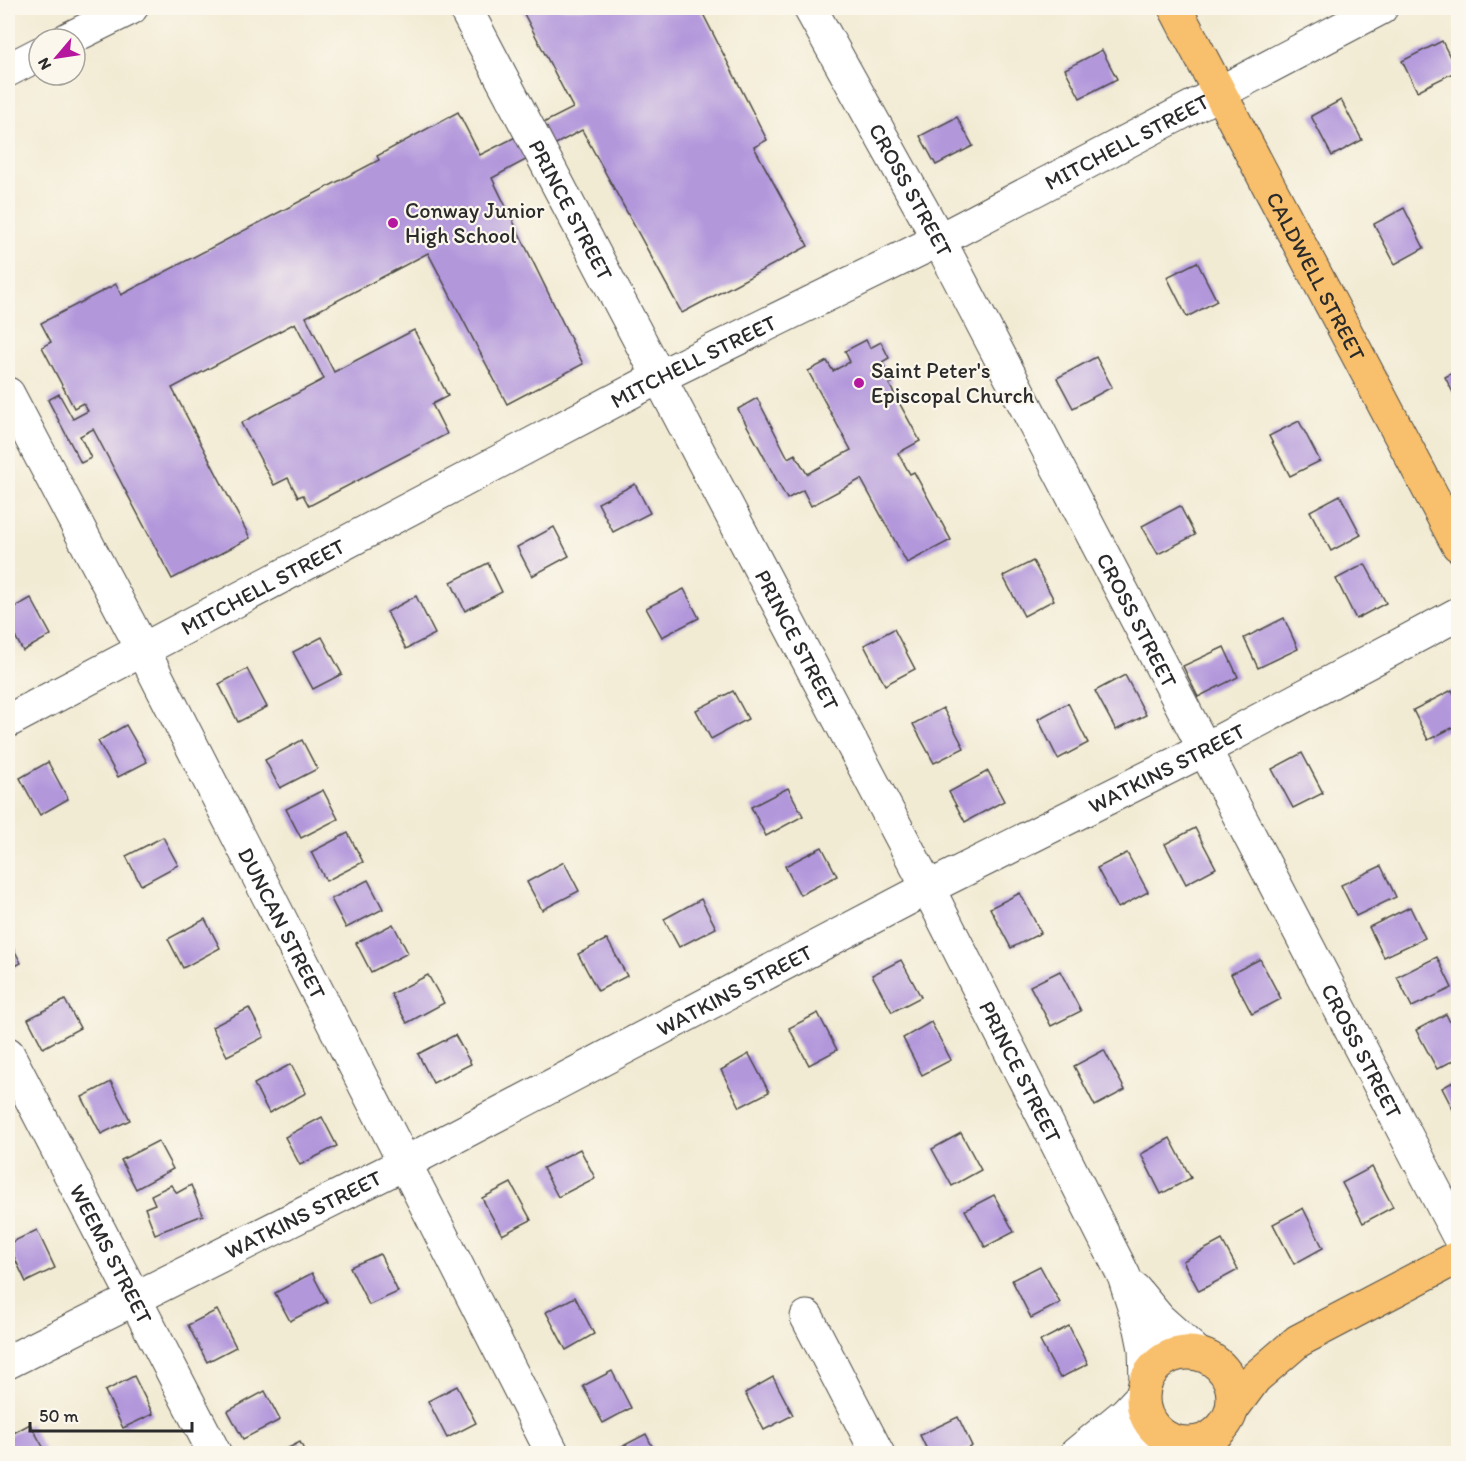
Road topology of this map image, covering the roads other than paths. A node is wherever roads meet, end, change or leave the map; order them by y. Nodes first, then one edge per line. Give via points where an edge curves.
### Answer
1 (130, 8) edge
2 (465, 8) edge
3 (810, 8) edge
4 (1175, 8) edge
5 (1381, 8) edge
6 (87, 30) edge
7 (27, 60) edge
8 (8, 70) edge
9 (1220, 92) junction
10 (939, 240) junction
11 (659, 377) junction
12 (8, 394) edge
13 (1458, 545) edge
14 (1458, 614) edge
15 (143, 650) junction
16 (8, 721) edge
17 (1205, 749) junction
18 (928, 888) junction
19 (8, 1054) edge
20 (405, 1163) junction
21 (1458, 1235) edge
22 (1458, 1257) edge
23 (1124, 1276) junction
24 (135, 1297) junction
25 (807, 1317) dead end
26 (1299, 1341) junction
27 (1204, 1356) junction
28 (8, 1362) edge
29 (1144, 1388) junction
30 (1230, 1428) edge
31 (1177, 1444) edge
32 (215, 1454) edge
33 (553, 1454) edge
34 (878, 1454) edge
35 (1076, 1454) edge
36 (1092, 1454) edge

1 - 6 street
2 - 11 street, PRINCE STREET
3 - 10 street, CROSS STREET
4 - 9 main road, CALDWELL STREET
5 - 9 street, MITCHELL STREET
7 - 8 street
9 - 10 street, MITCHELL STREET
9 - 13 main road, CALDWELL STREET
10 - 11 street, MITCHELL STREET
10 - 17 street, CROSS STREET
11 - 15 street, MITCHELL STREET
11 - 18 street, PRINCE STREET
12 - 15 street, DUNCAN STREET
14 - 17 street, WATKINS STREET
15 - 16 street, MITCHELL STREET
15 - 20 street, DUNCAN STREET
17 - 18 street, WATKINS STREET
17 - 21 street, CROSS STREET
18 - 20 street, WATKINS STREET
18 - 23 street, PRINCE STREET
19 - 24 street, WEEMS STREET
20 - 24 street, WATKINS STREET
20 - 33 street, DUNCAN STREET
22 - 26 main road
23 - 27 street, PRINCE STREET via 1159,1319
23 - 29 street, PRINCE STREET via 1145,1349
24 - 28 street, WATKINS STREET
24 - 32 street, WEEMS STREET
25 - 34 street
26 - 27 main road via 1229,1358
26 - 30 main road via 1256,1378
27 - 29 main road via 1181,1353 1167,1358 1154,1367
27 - 30 main road via 1223,1368 1230,1381 1234,1395
29 - 31 main road via 1144,1412 1148,1419
29 - 35 street via 1126,1413
30 - 31 main road via 1205,1441
31 - 36 street via 1141,1439

